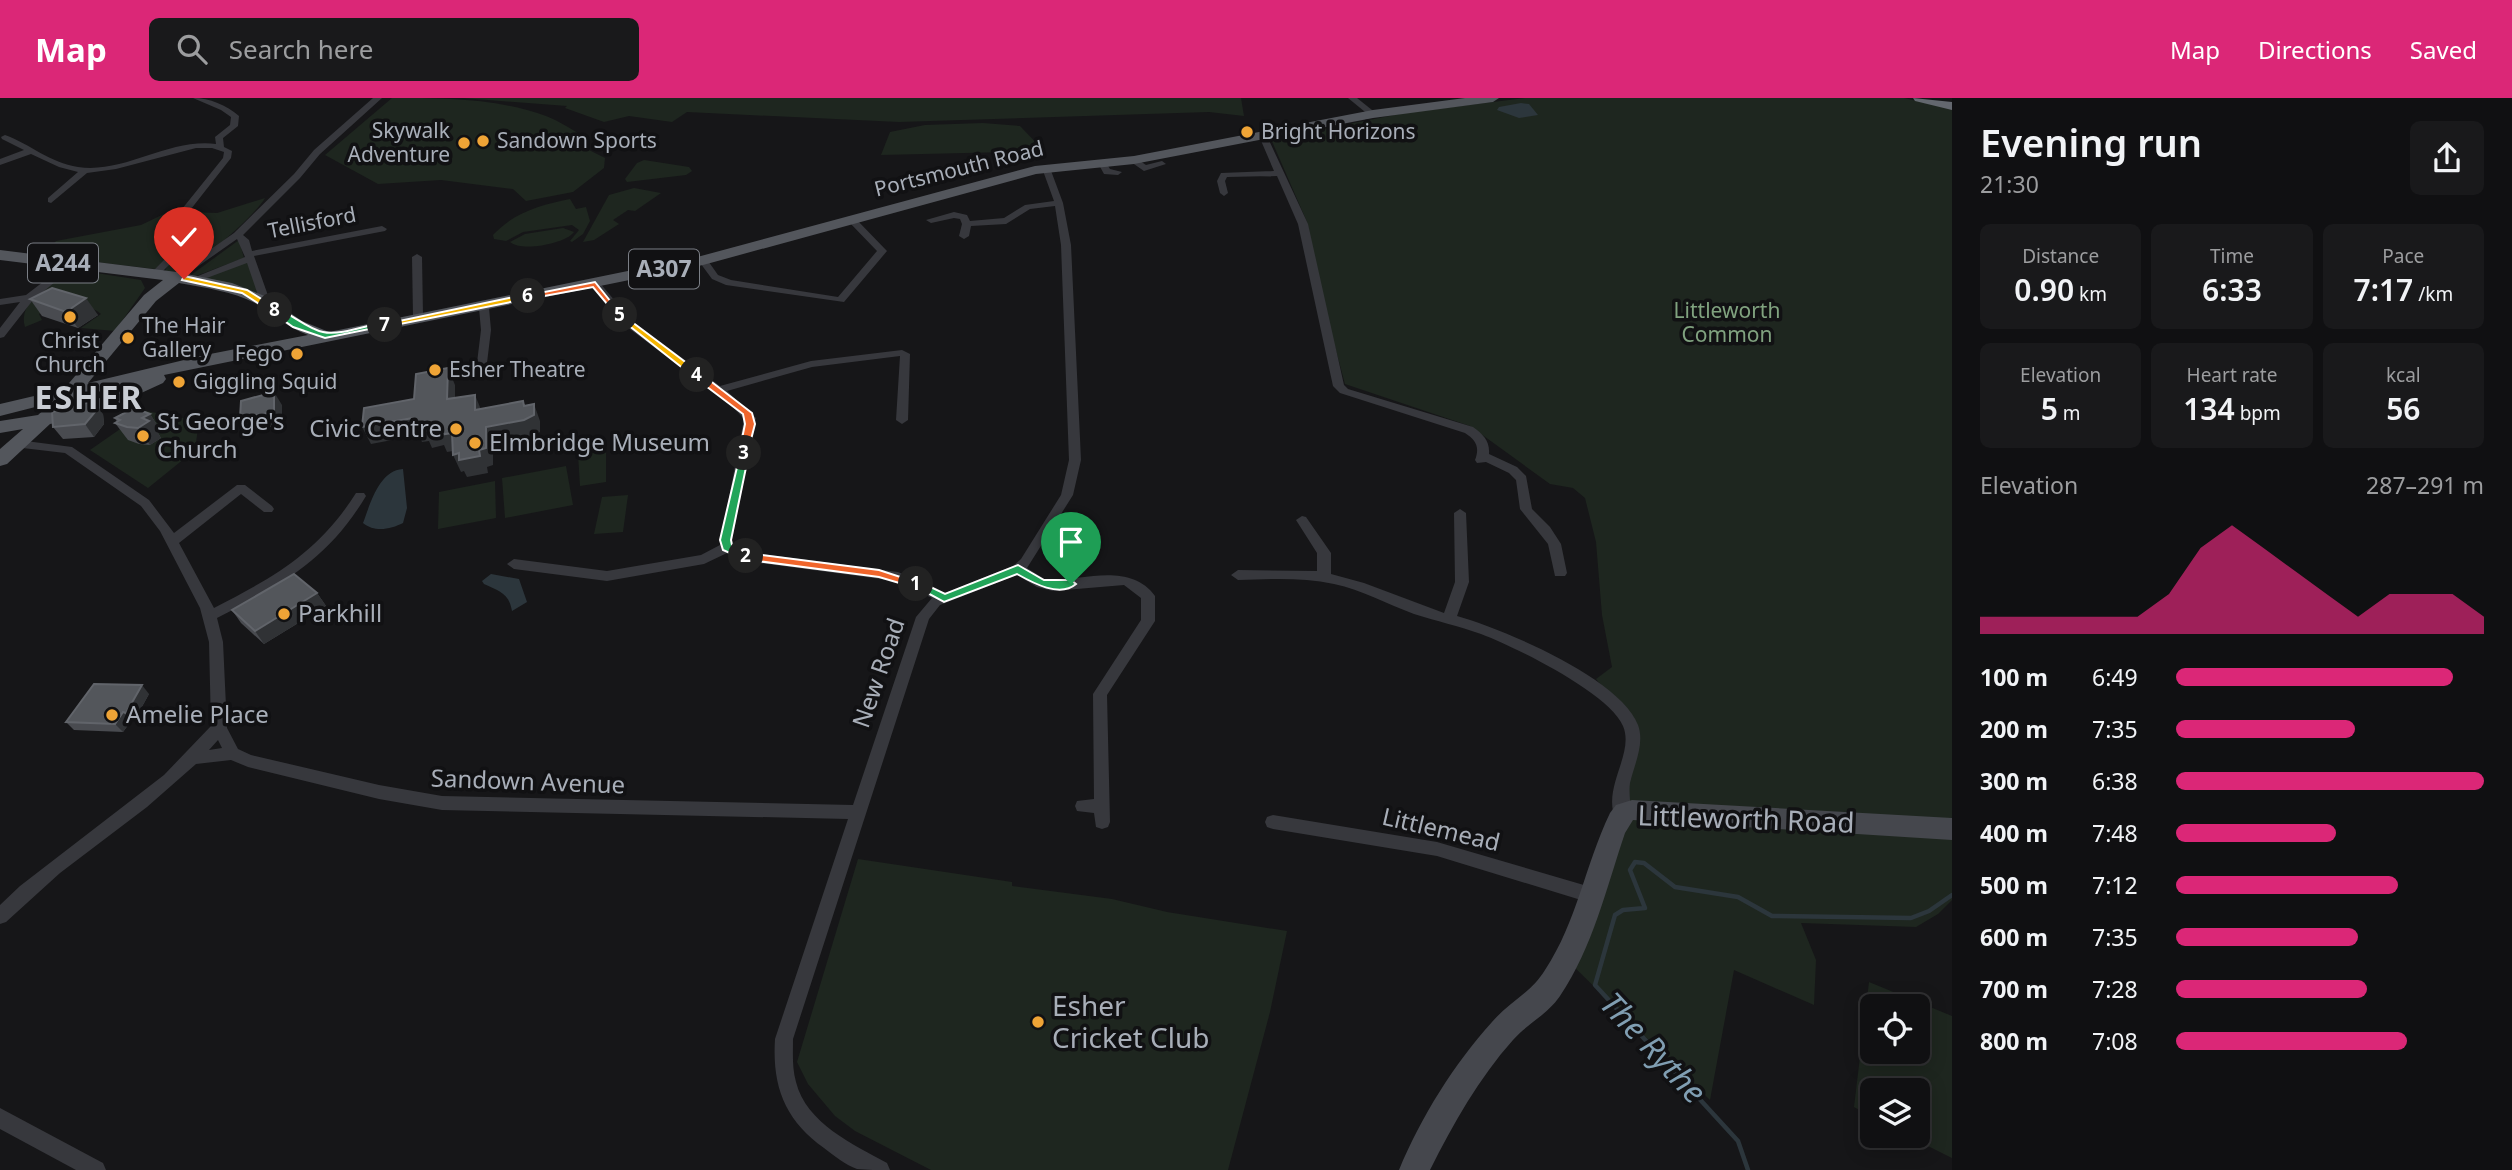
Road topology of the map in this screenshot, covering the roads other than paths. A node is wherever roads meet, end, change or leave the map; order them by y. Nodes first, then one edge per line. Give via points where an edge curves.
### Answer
1 (197, 98) edge
2 (378, 98) edge
3 (1352, 98) edge
4 (1493, 98) edge
5 (1913, 98) edge
6 (1433, 101) edge
7 (1942, 103) edge
8 (1373, 114) junction
9 (1263, 136) junction
10 (5, 137) dead end
11 (220, 141) junction
12 (33, 150) junction
13 (0, 162) edge
14 (1102, 163) junction
15 (1163, 164) dead end
16 (1046, 168) junction
17 (1143, 168) junction
18 (84, 171) junction
19 (1118, 172) dead end
20 (1281, 173) junction
21 (1236, 188) dead end
22 (51, 200) dead end
23 (1059, 203) junction
24 (852, 220) junction
25 (931, 220) dead end
26 (967, 224) junction
27 (382, 229) dead end
28 (237, 235) junction
29 (964, 236) dead end
30 (0, 255) edge
31 (249, 256) junction
32 (417, 257) dead end
33 (703, 260) junction
34 (72, 264) junction
35 (185, 279) junction
36 (156, 284) junction
37 (595, 284) junction
38 (29, 298) junction
39 (0, 302) edge
40 (266, 304) junction
41 (484, 305) junction
42 (418, 316) junction
43 (395, 323) junction
44 (295, 334) junction
45 (0, 335) edge
46 (195, 362) junction
47 (481, 371) dead end
48 (718, 390) junction
49 (73, 391) junction
50 (0, 410) edge
51 (72, 416) junction
52 (46, 420) junction
53 (902, 420) dead end
54 (0, 427) edge
55 (26, 445) junction
56 (0, 460) edge
57 (0, 475) edge
58 (360, 496) dead end
59 (268, 509) dead end
60 (1460, 513) dead end
61 (1303, 519) dead end
62 (172, 542) junction
63 (727, 547) junction
64 (514, 564) dead end
65 (1018, 569) junction
66 (1560, 573) dead end
67 (1238, 575) dead end
68 (1324, 577) junction
69 (944, 598) junction
70 (209, 616) junction
71 (1449, 618) junction
72 (219, 728) junction
73 (233, 753) junction
74 (195, 758) junction
75 (1083, 806) dead end
76 (857, 812) junction
77 (1622, 814) junction
78 (1273, 822) dead end
79 (1952, 829) edge
80 (1594, 896) junction
81 (0, 916) edge
82 (0, 1119) edge
83 (96, 1170) edge
84 (880, 1170) edge
85 (1414, 1170) edge

1 - 11 street via 235,116 234,126
2 - 28 street via 317,152
3 - 8 street
4 - 6 main road, Portsmouth Road / A307
5 - 7 main road
6 - 8 main road, Portsmouth Road / A307
8 - 9 main road, Portsmouth Road / A307
9 - 17 main road, Portsmouth Road / A307
9 - 20 street
10 - 12 street
11 - 18 street
11 - 36 street via 228,155 187,209
12 - 13 street
12 - 18 street
14 - 16 main road, Portsmouth Road / A307
14 - 17 main road, Portsmouth Road / A307
14 - 19 street via 1107,172
15 - 17 street
16 - 23 street, New Road
16 - 24 main road, Portsmouth Road / A307
18 - 22 street
20 - 21 street via 1231,173 1221,178 1223,190
20 - 66 street via 1303,224 1339,386 1481,438 1482,458 1513,470 1522,479 1522,504 1553,541
23 - 26 street via 1028,207 997,225
23 - 65 street, New Road via 1069,273 1075,460 1067,495
24 - 33 main road, Portsmouth Road / A307
24 - 33 street via 882,251 840,300 729,283 715,276
25 - 26 street via 959,215
26 - 29 street
27 - 31 street, Tellisford
28 - 31 street via 244,240
28 - 35 street
30 - 34 main road, A244
31 - 35 street, Tellisford
31 - 40 street
32 - 42 street
33 - 37 main road, Portsmouth Road / A307
34 - 36 main road, A244
34 - 38 street
35 - 36 main road
35 - 40 main road via 244,291
36 - 49 main road
37 - 41 main road, Portsmouth Road / A307
37 - 48 street via 627,322
38 - 39 street
38 - 45 street
40 - 44 main road
41 - 42 main road, A307
41 - 43 main road, A307
41 - 47 street
42 - 43 main road, A307
43 - 44 main road, A307 via 325,336
44 - 46 main road, A307
46 - 49 main road, A307
46 - 51 main road, A307
48 - 53 street via 811,364 902,353 906,372
48 - 63 street via 750,418
49 - 50 main road, A307
49 - 52 main road
51 - 52 main road, A307
51 - 55 main road
52 - 54 main road, A307
52 - 55 main road
55 - 56 main road
55 - 57 main road
55 - 62 street via 68,450 141,499
58 - 70 street via 347,521 324,547 279,579
59 - 62 street via 245,485
60 - 71 street via 1462,582
61 - 68 street via 1324,553
62 - 70 street
63 - 64 street via 704,559 607,576 536,561
63 - 69 street via 744,556 898,577
65 - 69 street, New Road
65 - 75 street via 1053,586 1124,580 1148,596 1148,621 1100,694 1102,814
67 - 68 street
68 - 71 street
69 - 76 street, New Road via 928,609 919,624
70 - 72 street via 216,642
71 - 77 street via 1536,653 1622,712 1631,727 1633,744 1618,797
72 - 73 street
72 - 74 street
73 - 74 street
73 - 76 street, Sandown Avenue via 269,767 427,802
74 - 81 street
76 - 84 street, New Road via 784,1039 783,1080 790,1099 816,1128
77 - 79 street, Littleworth Road via 1632,810
77 - 80 street, Littleworth Road via 1613,829
78 - 80 street, Littlemead via 1437,849
80 - 85 street, Littleworth Road via 1552,983 1536,1004 1505,1027 1481,1058 1445,1111
82 - 83 street

